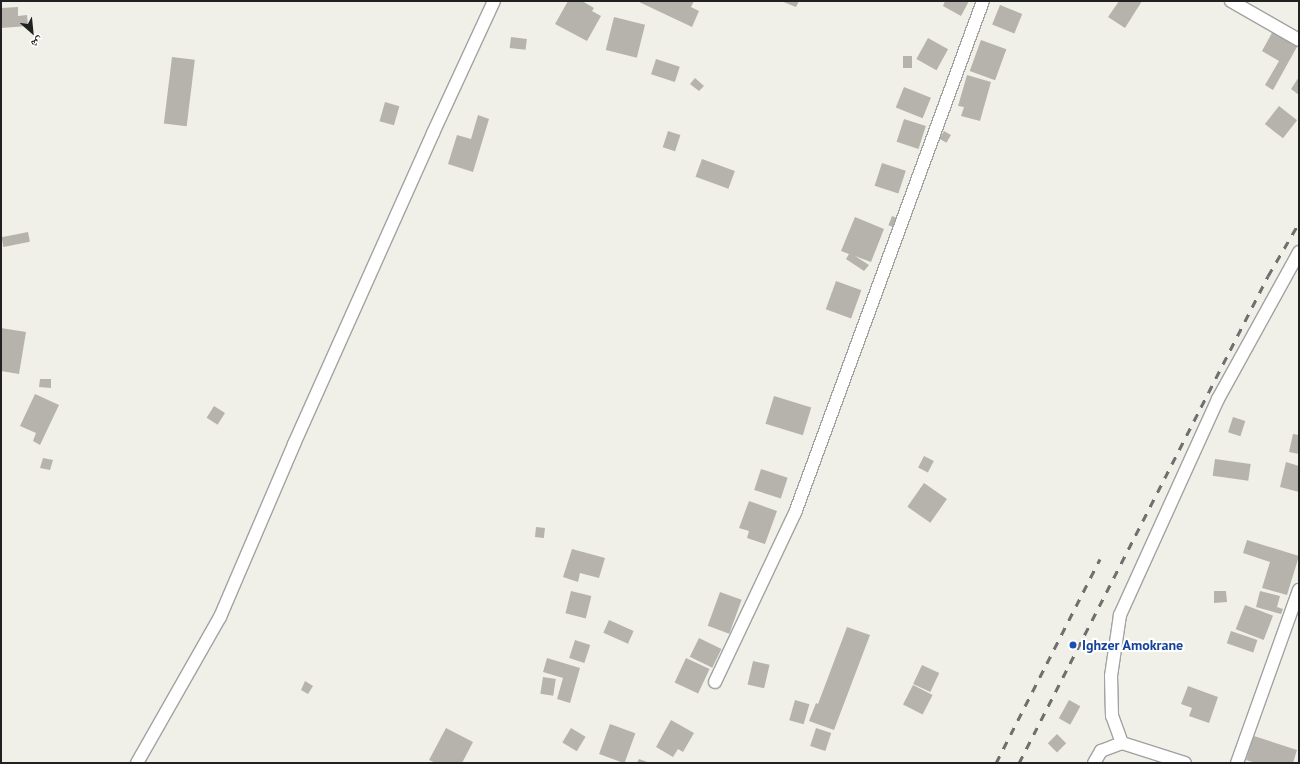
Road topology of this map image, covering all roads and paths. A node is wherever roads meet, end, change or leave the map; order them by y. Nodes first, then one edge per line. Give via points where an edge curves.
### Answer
1 (494, 1) edge
2 (983, 1) edge
3 (1231, 1) edge
4 (1299, 40) edge
5 (1299, 252) edge
6 (1299, 590) edge
7 (715, 682) dead end
8 (1122, 743) junction
9 (137, 763) edge
10 (1094, 763) edge
11 (1185, 763) edge
12 (1237, 763) edge

1 - 9 street via 365,285 220,617
2 - 7 street via 795,513
3 - 4 street
5 - 8 street via 1218,399 1120,615 1111,676 1112,716
6 - 12 street
8 - 10 street via 1101,751
8 - 11 street

